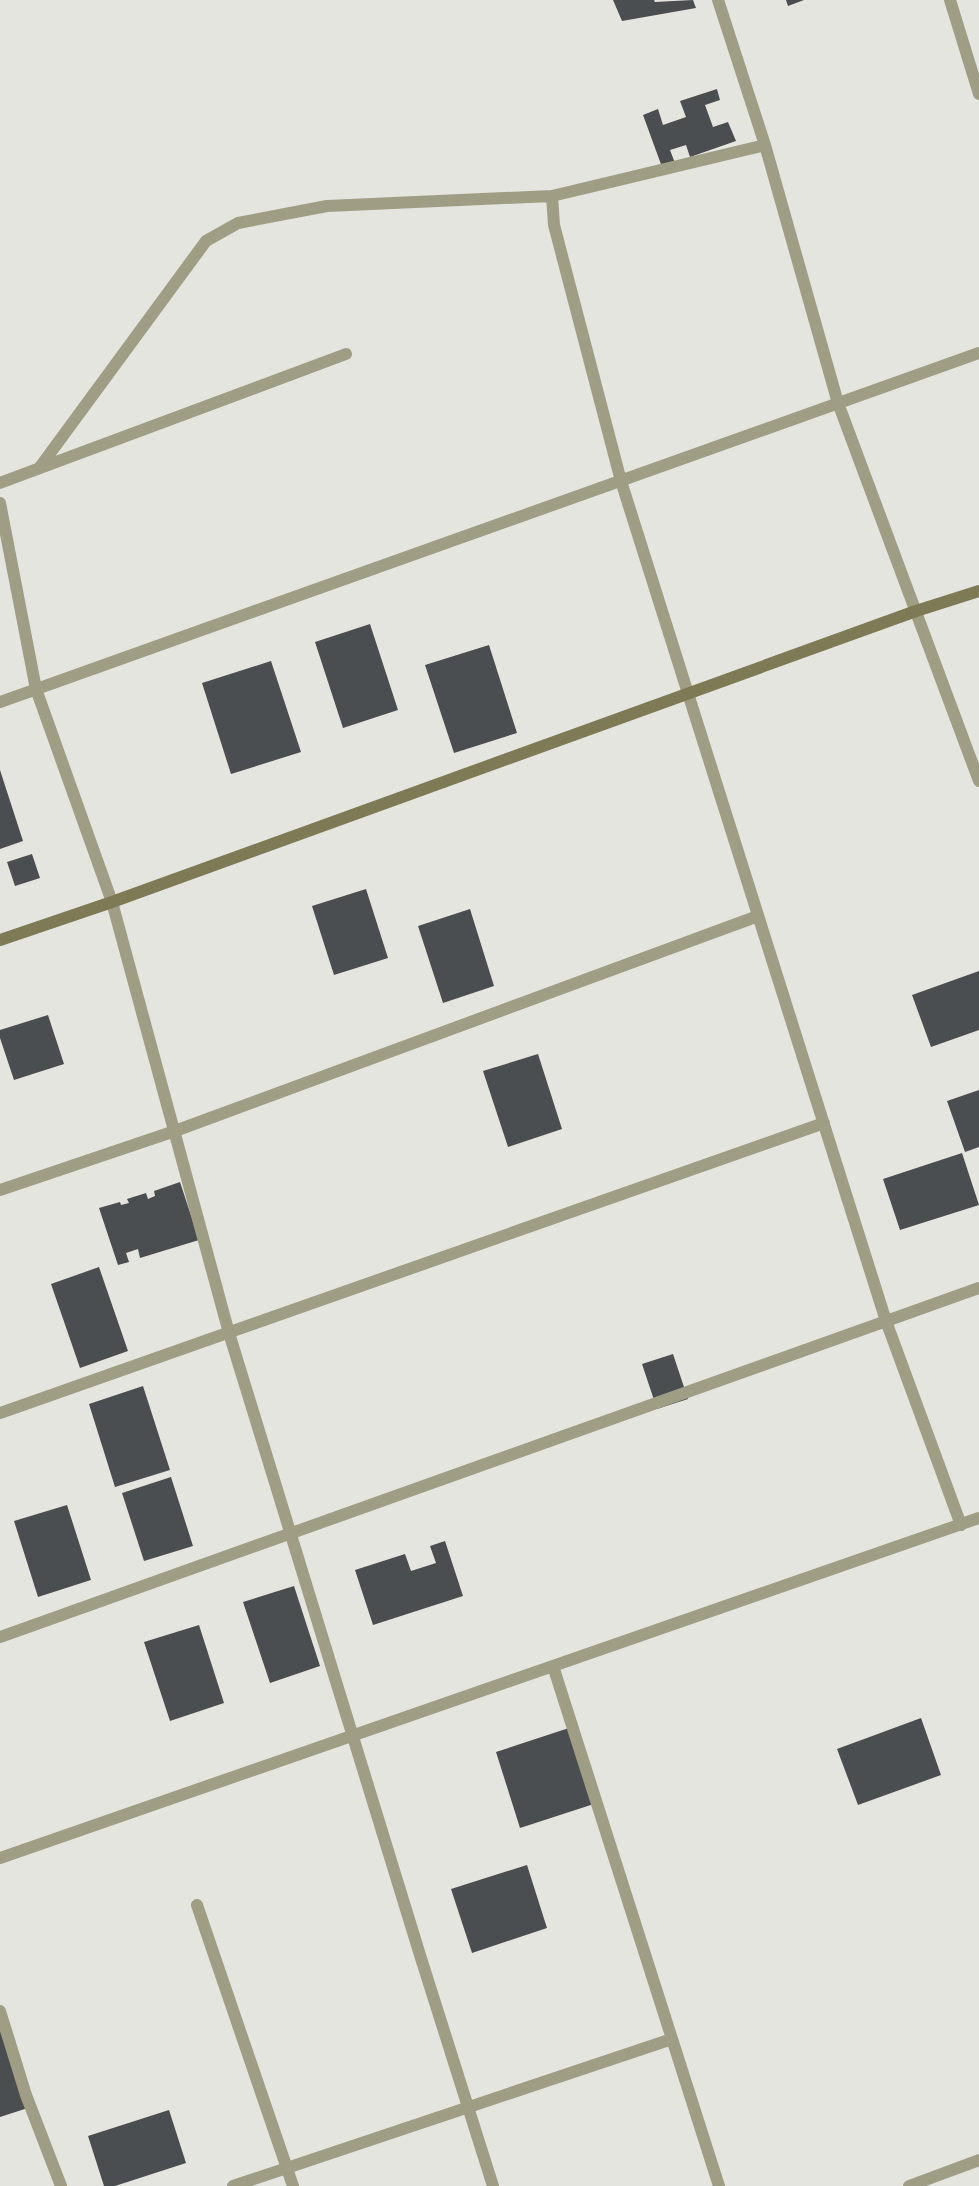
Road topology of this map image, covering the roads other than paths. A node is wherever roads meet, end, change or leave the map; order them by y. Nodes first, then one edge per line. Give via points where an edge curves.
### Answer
1 (718, 0) edge
2 (950, 0) edge
3 (979, 94) edge
4 (765, 145) junction
5 (552, 196) junction
6 (979, 353) edge
7 (346, 354) dead end
8 (838, 403) junction
9 (40, 466) junction
10 (621, 481) junction
11 (0, 483) edge
12 (0, 503) edge
13 (979, 591) edge
14 (916, 611) junction
15 (36, 689) junction
16 (688, 694) junction
17 (0, 702) edge
18 (979, 781) edge
19 (112, 902) junction
20 (758, 916) junction
21 (0, 940) edge
22 (824, 1124) junction
23 (175, 1131) junction
24 (0, 1190) edge
25 (979, 1288) edge
26 (886, 1321) junction
27 (228, 1333) junction
28 (0, 1413) edge
29 (979, 1518) edge
30 (961, 1525) junction
31 (290, 1534) junction
32 (0, 1637) edge
33 (553, 1666) junction
34 (353, 1736) junction
35 (0, 1858) edge
36 (197, 1905) dead end
37 (0, 2011) edge
38 (672, 2038) junction
39 (467, 2106) junction
40 (979, 2160) edge
41 (287, 2168) junction
42 (61, 2186) edge
43 (233, 2186) edge
44 (293, 2186) edge
45 (493, 2186) edge
46 (720, 2186) edge
47 (909, 2186) edge

1 - 4 street
2 - 3 street
4 - 5 street
4 - 8 street
5 - 9 street via 327,206 238,223 206,241
5 - 10 street via 554,225
6 - 8 street
7 - 9 street
8 - 10 street
8 - 14 street
9 - 11 street
10 - 15 street
10 - 16 street
12 - 15 street
13 - 14 street
14 - 16 street
14 - 18 street
15 - 17 street
15 - 19 street
16 - 19 street
16 - 20 street
19 - 21 street
19 - 23 street
20 - 22 street
20 - 23 street
22 - 26 street
22 - 27 street
23 - 24 street
23 - 27 street
25 - 26 street
26 - 30 street
26 - 31 street
27 - 28 street
27 - 31 street
29 - 30 street
30 - 33 street
31 - 32 street
31 - 34 street
33 - 34 street
33 - 38 street
34 - 35 street
34 - 39 street
36 - 41 street
37 - 42 street via 26,2095
38 - 39 street
38 - 46 street
39 - 41 street
39 - 45 street
40 - 47 street
41 - 43 street
41 - 44 street

